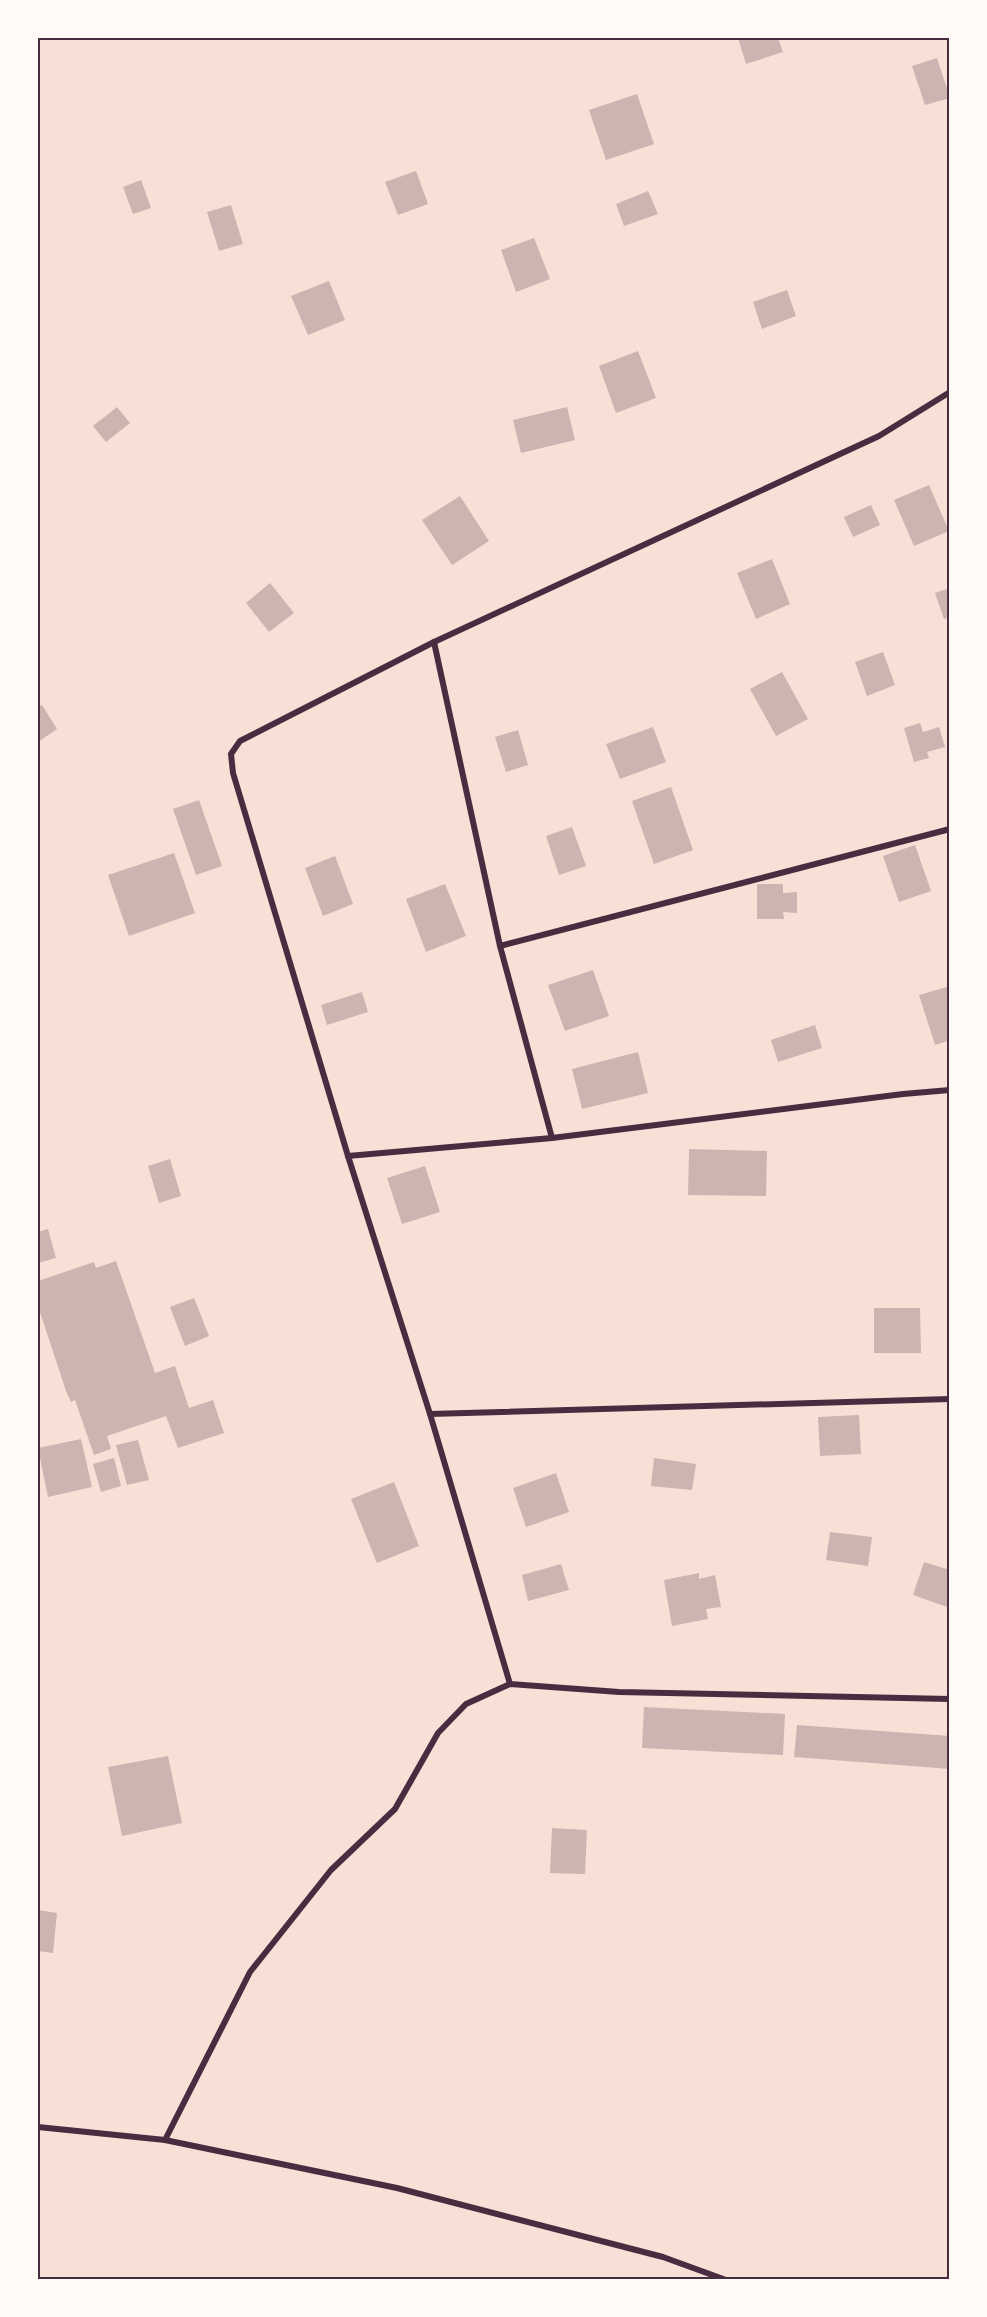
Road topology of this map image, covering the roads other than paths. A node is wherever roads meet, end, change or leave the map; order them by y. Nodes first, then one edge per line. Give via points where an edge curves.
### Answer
1 (950, 392) edge
2 (434, 642) junction
3 (950, 829) edge
4 (500, 946) junction
5 (950, 1090) edge
6 (552, 1138) junction
7 (348, 1156) junction
8 (950, 1399) edge
9 (430, 1414) junction
10 (510, 1684) junction
11 (950, 1699) edge
12 (38, 2127) edge
13 (165, 2140) junction
14 (726, 2280) edge

1 - 2 street via 879,436
2 - 4 street
2 - 7 street via 240,741 231,754 233,773
3 - 4 street
4 - 6 street
5 - 6 street
6 - 7 street
7 - 9 street
8 - 9 street
9 - 10 street
10 - 11 street via 619,1692
10 - 13 street via 466,1704 438,1733 394,1809 332,1870 250,1972
12 - 13 street
13 - 14 street via 397,2188 663,2257

